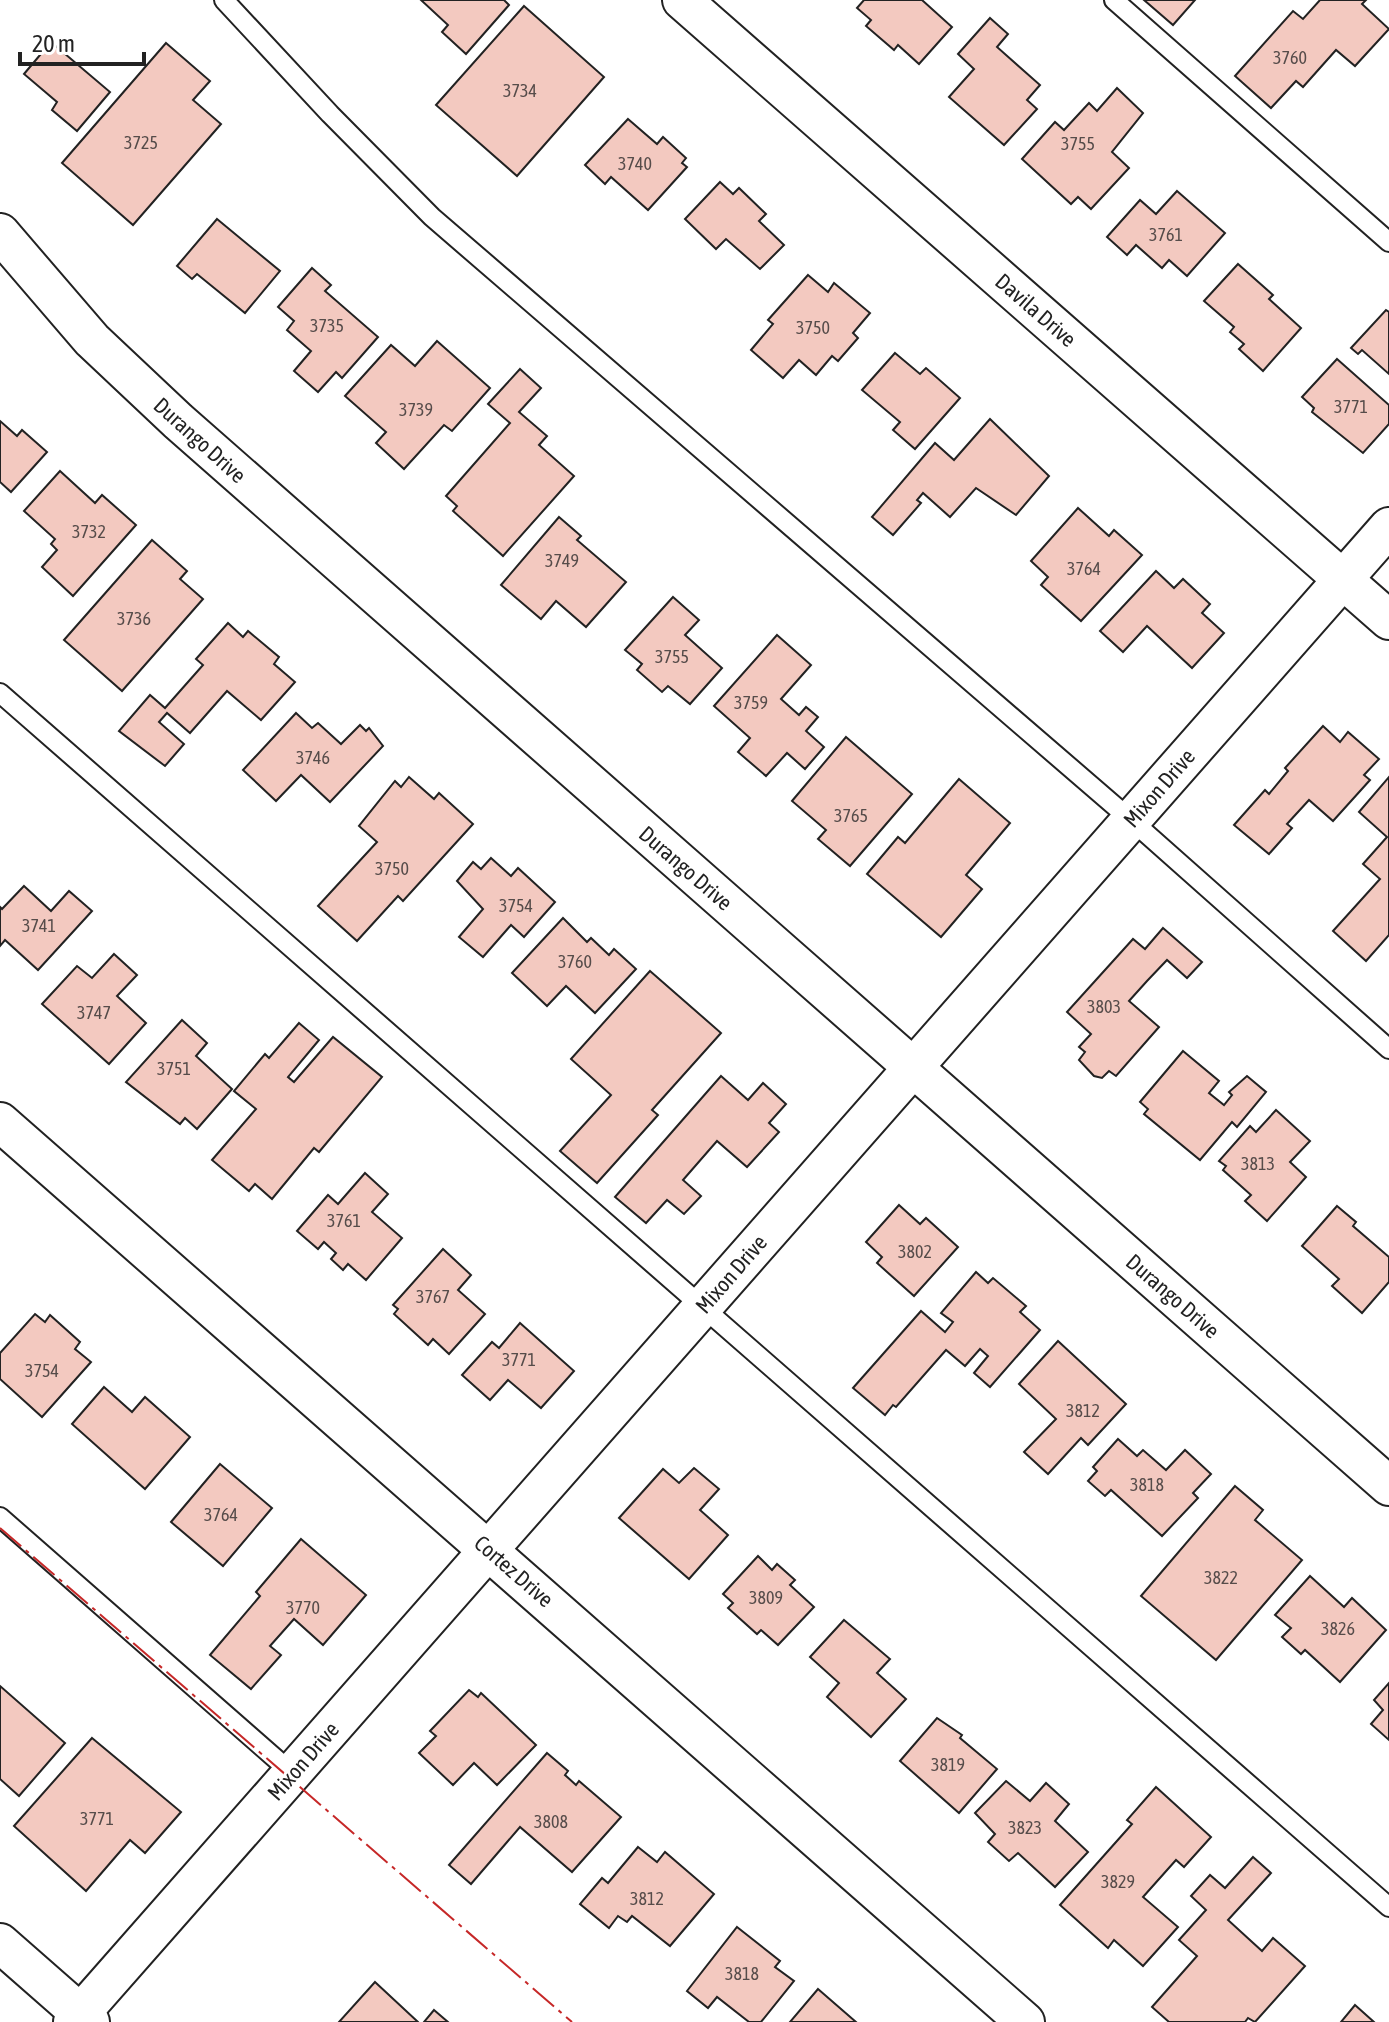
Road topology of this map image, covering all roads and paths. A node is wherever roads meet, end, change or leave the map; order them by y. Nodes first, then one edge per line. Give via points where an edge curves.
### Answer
1 (224, 0) edge
2 (682, 0) edge
3 (1114, 0) edge
4 (0, 233) edge
5 (1389, 242) edge
6 (1389, 527) edge
7 (1342, 579) junction
8 (1389, 620) edge
9 (0, 693) edge
10 (1131, 820) junction
11 (1389, 1049) edge
12 (913, 1067) junction
13 (0, 1122) edge
14 (704, 1305) junction
15 (1389, 1486) edge
16 (0, 1517) edge
17 (489, 1549) junction
18 (292, 1773) junction
19 (1389, 1907) edge
20 (0, 1943) edge
21 (81, 2019) edge
22 (1025, 2022) edge

1 - 10 lane via 432,217
2 - 7 street, Davila Drive
3 - 5 lane
4 - 12 street, Durango Drive via 92,340 178,421
6 - 7 street, Mixon Drive
7 - 8 street, Davila Drive
7 - 10 street, Mixon Drive
9 - 14 lane
10 - 11 lane
10 - 12 street, Mixon Drive
12 - 14 street, Mixon Drive
12 - 15 street, Durango Drive
13 - 17 street, Cortez Drive
14 - 17 street, Mixon Drive
14 - 19 lane
16 - 18 lane
17 - 18 street, Mixon Drive
17 - 22 street, Cortez Drive
18 - 21 street, Mixon Drive
20 - 21 street

